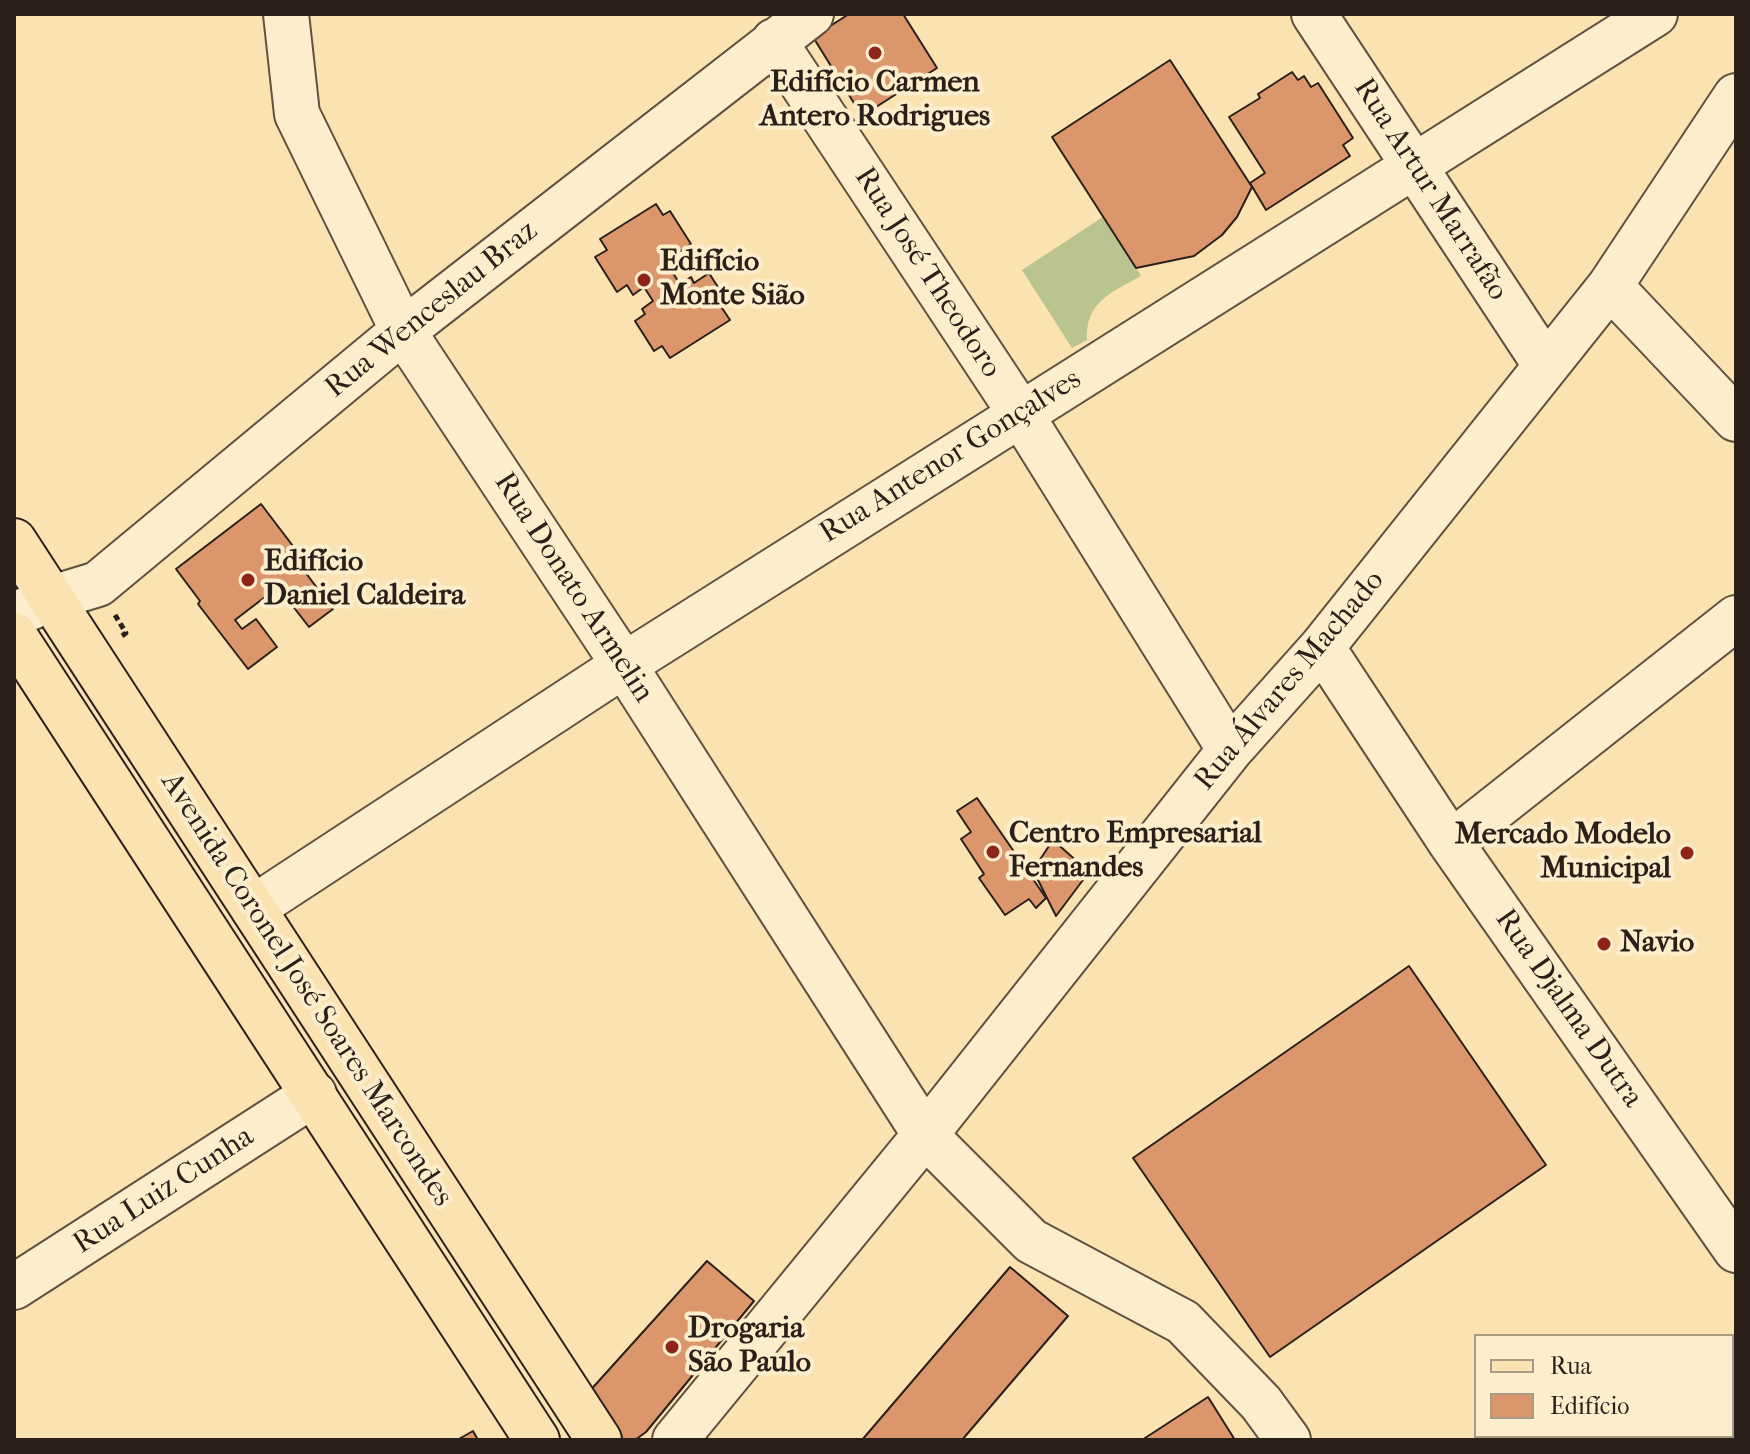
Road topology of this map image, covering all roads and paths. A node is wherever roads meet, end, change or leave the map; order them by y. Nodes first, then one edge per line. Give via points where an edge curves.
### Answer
1 (286, 14) edge
2 (811, 14) edge
3 (1314, 14) edge
4 (1655, 14) edge
5 (774, 41) junction
6 (1736, 96) edge
7 (1414, 167) junction
8 (1610, 286) junction
9 (403, 331) junction
10 (1546, 366) junction
11 (1020, 413) junction
12 (1736, 419) edge
13 (14, 541) edge
14 (1736, 618) edge
15 (30, 628) edge
16 (1322, 647) junction
17 (624, 665) junction
18 (1230, 750) junction
19 (1451, 843) junction
20 (253, 908) junction
21 (376, 1097) junction
22 (324, 1109) junction
23 (925, 1135) junction
24 (1736, 1250) edge
25 (14, 1287) edge
26 (537, 1440) edge
27 (599, 1440) edge
28 (675, 1440) edge
29 (1288, 1440) edge

1 - 9 street, Rua Donato Armelin via 297,114
2 - 5 street, Rua Wenceslau Braz
3 - 7 street, Rua Artur Marrafão
4 - 7 street, Rua Antenor Gonçalves
5 - 9 street, Rua Wenceslau Braz
5 - 11 street, Rua José Theodoro
6 - 8 street, Rua Álvares Machado
7 - 10 street, Rua Artur Marrafão
7 - 11 street, Rua Antenor Gonçalves
8 - 10 street, Rua Álvares Machado
8 - 12 street
9 - 15 street, Rua Wenceslau Braz via 98,584
9 - 17 street, Rua Donato Armelin
10 - 16 street, Rua Álvares Machado
11 - 17 street, Rua Antenor Gonçalves
11 - 18 street, Rua José Theodoro
13 - 15 main road, Avenida Coronel José Soares Marcondes
14 - 19 street
15 - 20 main road, Avenida Coronel José Soares Marcondes
15 - 22 main road, Avenida Coronel José Soares Marcondes
16 - 18 street, Rua Álvares Machado
16 - 19 street, Rua Djalma Dutra
17 - 20 street, Rua Antenor Gonçalves
17 - 23 street, Rua Donato Armelin
18 - 23 street, Rua Álvares Machado
19 - 24 street, Rua Djalma Dutra
20 - 21 main road, Avenida Coronel José Soares Marcondes
21 - 22 main road
21 - 27 main road, Avenida Coronel José Soares Marcondes
22 - 25 street, Rua Luiz Cunha
22 - 26 main road, Avenida Coronel José Soares Marcondes
23 - 28 street, Rua Álvares Machado
23 - 29 street, Rua Donato Armelin via 1031,1241 1183,1322 1261,1403

